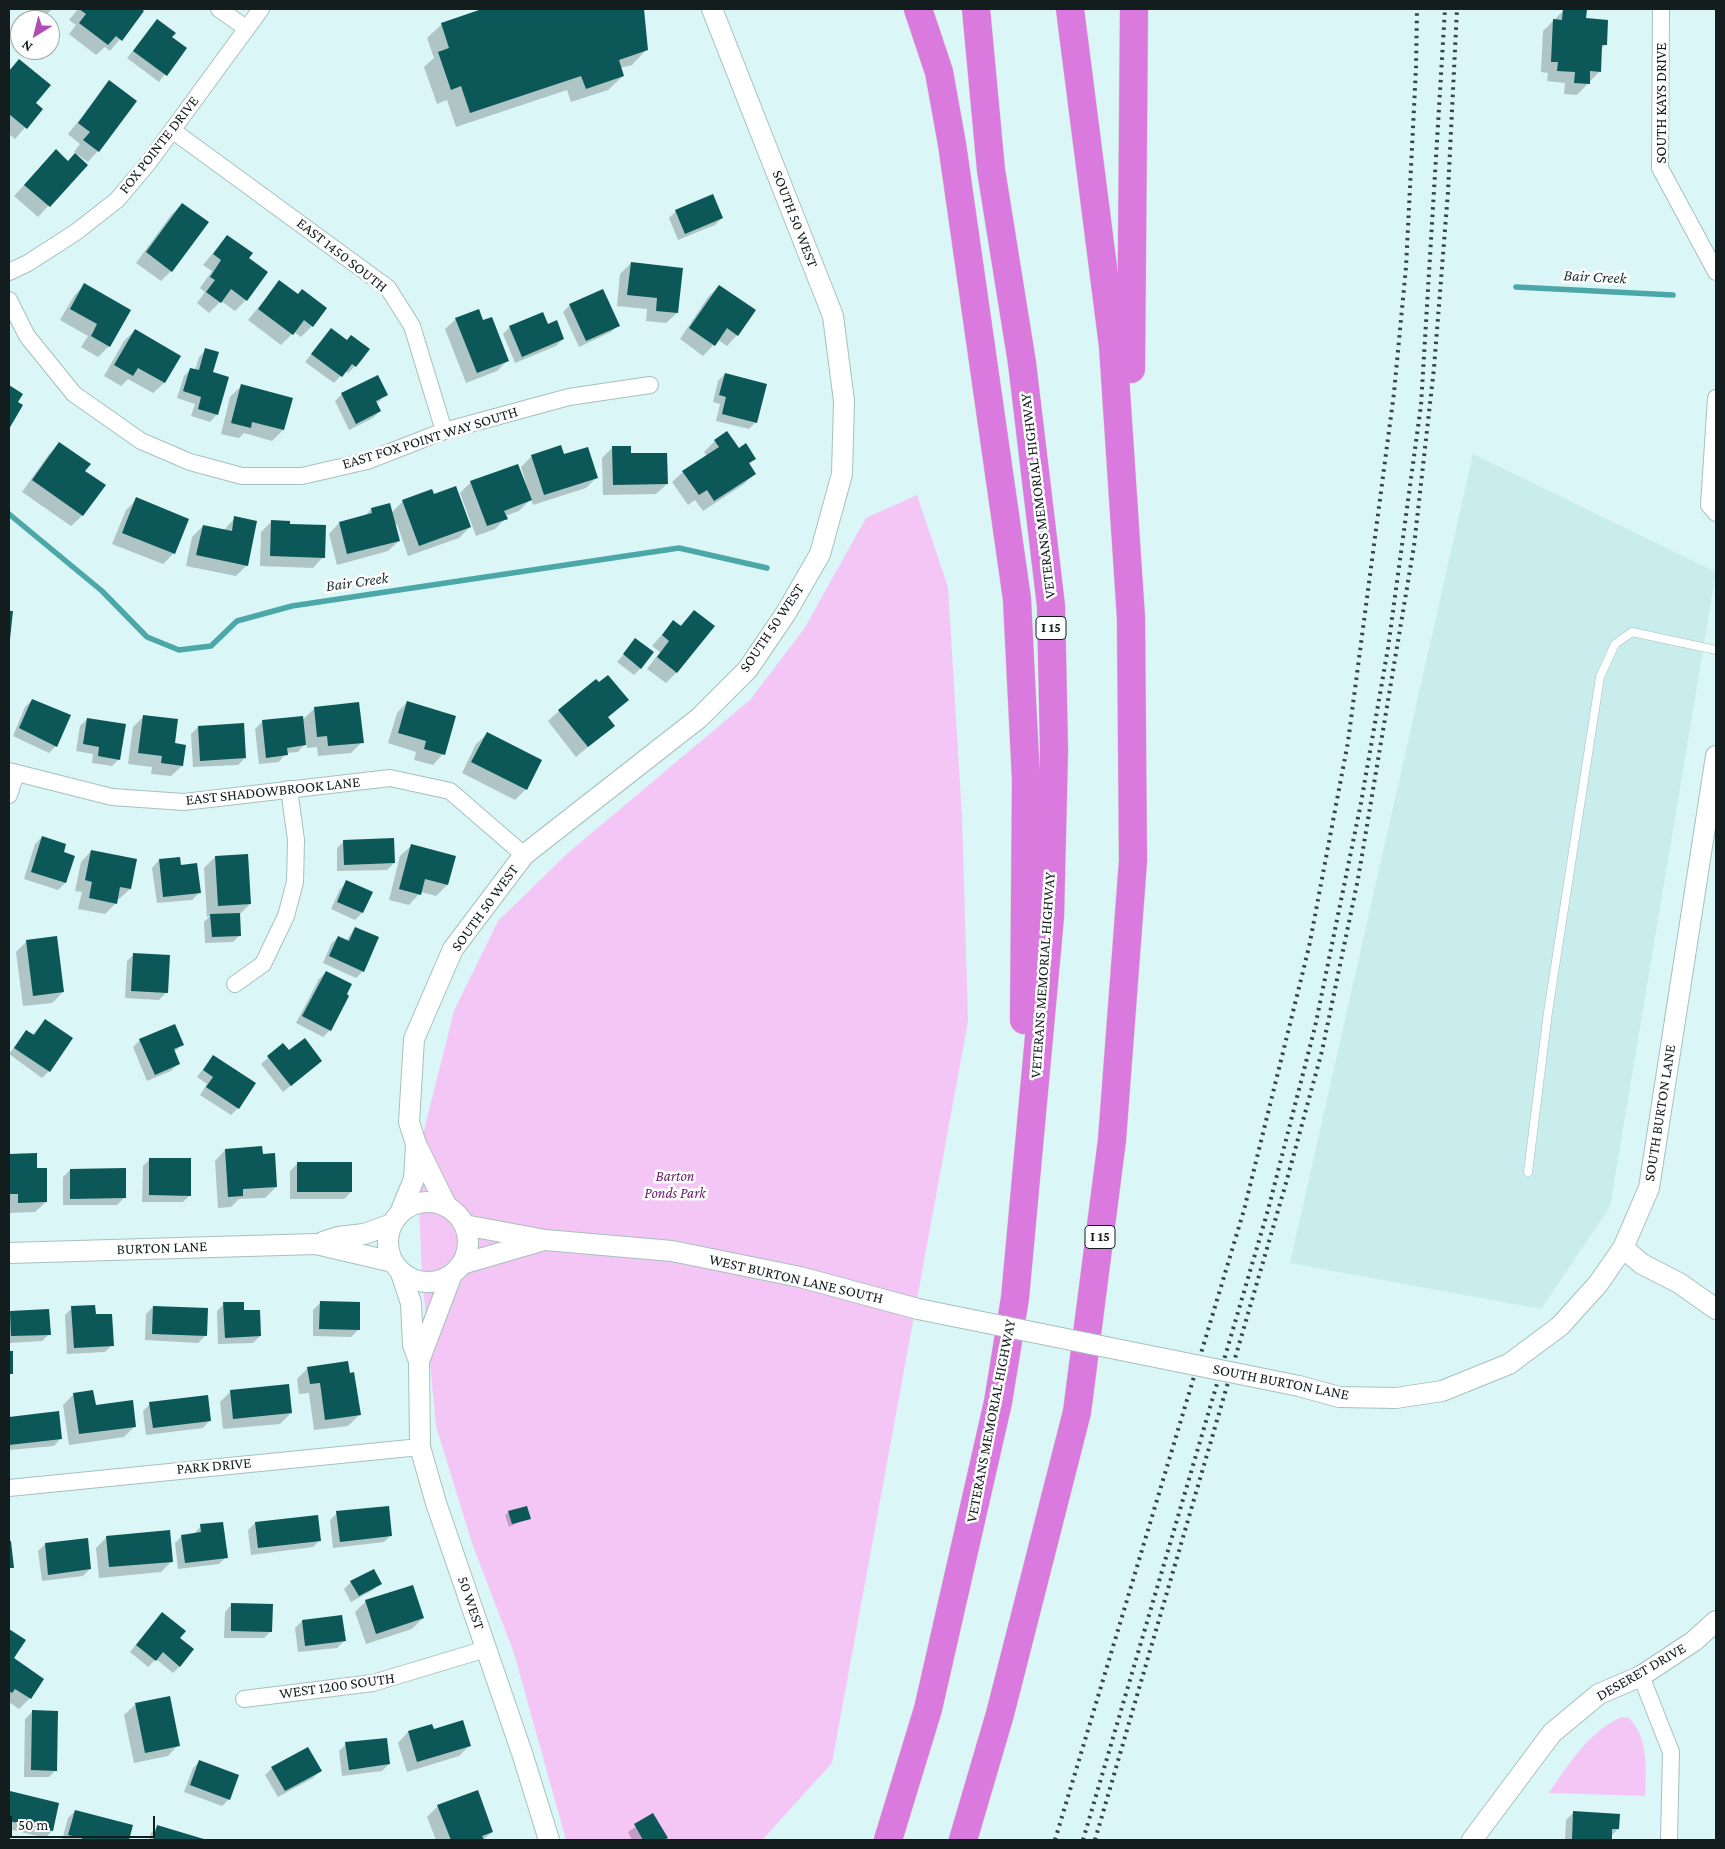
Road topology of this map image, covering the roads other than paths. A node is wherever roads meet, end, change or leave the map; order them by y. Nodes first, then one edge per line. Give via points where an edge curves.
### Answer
1 (219, 9) edge
2 (261, 9) edge
3 (712, 9) edge
4 (918, 9) edge
5 (976, 9) edge
6 (1070, 9) edge
7 (1134, 9) edge
8 (1661, 9) edge
9 (246, 28) junction
10 (172, 130) junction
11 (9, 272) edge
12 (1716, 272) edge
13 (9, 300) edge
14 (650, 385) dead end
15 (1716, 398) edge
16 (444, 431) junction
17 (1716, 513) edge
18 (1130, 618) junction
19 (1716, 650) edge
20 (1716, 756) edge
21 (13, 772) edge
22 (289, 789) junction
23 (9, 795) edge
24 (524, 854) junction
25 (235, 984) dead end
26 (416, 1144) junction
27 (1528, 1172) dead end
28 (447, 1207) junction
29 (396, 1219) junction
30 (464, 1225) junction
31 (545, 1240) junction
32 (316, 1244) junction
33 (1623, 1248) junction
34 (1020, 1250) junction
35 (9, 1253) edge
36 (397, 1267) junction
37 (457, 1269) junction
38 (1716, 1309) edge
39 (1044, 1334) joint
40 (419, 1361) junction
41 (420, 1448) junction
42 (9, 1488) edge
43 (1716, 1621) edge
44 (486, 1649) junction
45 (1641, 1676) junction
46 (244, 1699) dead end
47 (550, 1840) edge
48 (888, 1840) edge
49 (963, 1840) edge
50 (1472, 1840) edge
51 (1669, 1840) edge

1 - 9 street
2 - 9 street, FOX POINTE DRIVE
3 - 24 street, SOUTH 50 WEST via 833,316 844,401 842,474 820,554 786,613 748,668 699,718
4 - 34 highway via 939,72 952,144 1017,599 1026,780
5 - 34 highway, VETERANS MEMORIAL HIGHWAY / I 15 via 991,170 1022,363 1050,606 1054,750 1050,918
6 - 18 highway, I 15 via 1113,346
7 - 18 highway
8 - 12 street, SOUTH KAYS DRIVE via 1660,168
9 - 10 street, FOX POINTE DRIVE
10 - 11 street, FOX POINTE DRIVE via 116,200 76,232
10 - 16 street, EAST 1450 SOUTH via 388,288 412,326
13 - 16 street, EAST FOX POINT WAY SOUTH via 27,336 74,394 141,441 190,462 242,476 302,476 368,461
14 - 16 street, EAST FOX POINT WAY SOUTH via 569,397
15 - 17 street via 1709,504
18 - 49 highway, I 15 via 1133,861 1112,1140 1090,1317 1077,1412 1000,1714
19 - 27 lane via 1632,632 1615,644 1600,677 1548,1012
20 - 33 street, SOUTH BURTON LANE via 1649,1188
21 - 22 street, EAST SHADOWBROOK LANE via 112,797 184,802
21 - 23 street
22 - 24 street, EAST SHADOWBROOK LANE via 390,778 450,791
22 - 25 street via 296,840 295,882 286,916 263,964
24 - 26 street, SOUTH 50 WEST via 453,949 414,1039 409,1122
26 - 28 street, SOUTH 50 WEST
26 - 29 street, SOUTH 50 WEST via 414,1179
28 - 29 street via 422,1202 410,1206
28 - 30 street
29 - 32 street, BURTON LANE via 364,1234
29 - 36 street via 388,1236 388,1250
30 - 31 street, WEST BURTON LANE SOUTH
30 - 37 street via 467,1245
31 - 37 street, WEST BURTON LANE SOUTH
31 - 39 street, WEST BURTON LANE SOUTH, bridge via 672,1251 800,1277 918,1309
32 - 35 street, BURTON LANE
32 - 36 street, BURTON LANE
33 - 38 street via 1642,1264 1679,1283
33 - 39 street, SOUTH BURTON LANE, bridge via 1598,1284 1560,1326 1509,1364 1442,1391 1396,1398 1339,1397
34 - 48 highway, VETERANS MEMORIAL HIGHWAY / I 15 via 996,1411 928,1709
36 - 37 street via 413,1280 427,1283 440,1280
36 - 40 street, 50 WEST via 411,1303 414,1345
37 - 40 street, 50 WEST
40 - 41 street, 50 WEST
41 - 42 street, PARK DRIVE
41 - 44 street, 50 WEST
43 - 45 street, DESERET DRIVE via 1694,1641
44 - 46 street, WEST 1200 SOUTH via 373,1683
44 - 47 street, 50 WEST
45 - 50 street, DESERET DRIVE via 1599,1694 1552,1733
45 - 51 street via 1671,1752

